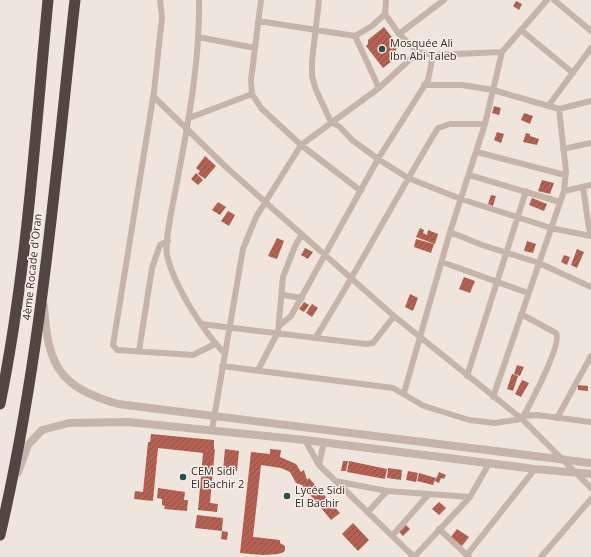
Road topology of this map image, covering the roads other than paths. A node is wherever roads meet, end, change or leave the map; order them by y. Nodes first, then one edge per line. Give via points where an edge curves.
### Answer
1 (48, 0) edge
2 (75, 0) edge
3 (160, 0) edge
4 (199, 0) edge
5 (261, 0) edge
6 (319, 0) edge
7 (386, 0) edge
8 (444, 0) edge
9 (547, 0) edge
10 (554, 0) edge
11 (386, 14) junction
12 (258, 21) junction
13 (521, 30) junction
14 (591, 30) edge
15 (316, 31) junction
16 (399, 34) junction
17 (355, 36) junction
18 (198, 37) junction
19 (255, 48) junction
20 (591, 48) edge
21 (418, 52) junction
22 (502, 52) junction
23 (433, 55) junction
24 (573, 73) junction
25 (424, 86) junction
26 (379, 88) junction
27 (493, 90) junction
28 (252, 94) junction
29 (153, 96) junction
30 (591, 101) edge
31 (549, 105) junction
32 (559, 109) junction
33 (189, 118) junction
34 (332, 122) junction
35 (485, 124) junction
36 (187, 128) junction
37 (591, 142) edge
38 (301, 145) junction
39 (563, 149) junction
40 (477, 152) junction
41 (378, 159) junction
42 (469, 175) junction
43 (565, 175) junction
44 (408, 178) junction
45 (591, 185) edge
46 (582, 187) junction
47 (564, 190) junction
48 (361, 191) junction
49 (526, 191) junction
50 (461, 199) junction
51 (265, 201) junction
52 (560, 202) junction
53 (518, 217) junction
54 (551, 228) junction
55 (450, 232) junction
56 (302, 234) junction
57 (591, 236) edge
58 (168, 240) junction
59 (506, 253) junction
60 (325, 254) junction
61 (442, 262) junction
62 (539, 263) junction
63 (352, 279) junction
64 (496, 283) junction
65 (591, 287) edge
66 (43, 288) junction
67 (528, 293) junction
68 (283, 295) junction
69 (302, 298) junction
70 (521, 314) junction
71 (394, 316) junction
72 (201, 324) junction
73 (230, 328) junction
74 (278, 329) junction
75 (316, 337) junction
76 (419, 337) junction
77 (215, 344) junction
78 (140, 350) junction
79 (225, 354) junction
80 (591, 356) edge
81 (222, 366) junction
82 (258, 370) junction
83 (467, 376) junction
84 (404, 393) junction
85 (493, 397) junction
86 (0, 404) edge
87 (215, 416) junction
88 (523, 418) junction
89 (557, 418) junction
90 (591, 422) edge
91 (212, 430) junction
92 (305, 440) junction
93 (324, 442) junction
94 (561, 460) junction
95 (490, 462) junction
96 (591, 463) edge
97 (319, 465) junction
98 (535, 469) junction
99 (575, 472) junction
100 (591, 474) edge
101 (335, 481) junction
102 (591, 488) edge
103 (388, 491) junction
104 (428, 495) junction
105 (470, 497) junction
106 (591, 499) edge
107 (368, 512) junction
108 (4, 519) junction
109 (440, 530) junction
110 (0, 535) edge
111 (392, 536) junction
112 (468, 556) edge
113 (414, 557) edge
114 (541, 557) edge

1 - 86 highway, 4ème Rocade d'Oran via 23,254
2 - 66 highway, 4ème Rocade d'Oran
3 - 29 street via 162,17
4 - 18 street
5 - 12 street
6 - 15 street
7 - 11 street
8 - 16 street
9 - 13 street
10 - 14 street
11 - 16 street
11 - 17 street
12 - 15 street
12 - 19 street
13 - 22 street
13 - 24 street
15 - 17 street
15 - 34 street via 312,76
16 - 21 street
17 - 26 street
18 - 19 street
18 - 33 street
19 - 28 street
20 - 24 street
21 - 23 street
21 - 26 street
22 - 23 street
22 - 27 street
23 - 25 street via 430,73
24 - 31 street
25 - 27 street via 462,85
25 - 41 street
26 - 34 street
27 - 31 street
27 - 35 street
28 - 33 street
28 - 38 street via 261,108
29 - 36 street
29 - 78 street via 113,345 117,350
30 - 32 street
31 - 32 street
32 - 39 street
33 - 36 street
34 - 38 street
34 - 41 street
35 - 40 street
35 - 44 street via 450,124 438,128
36 - 51 street
36 - 58 street
37 - 39 street
38 - 48 street
38 - 51 street
39 - 43 street
40 - 42 street
40 - 43 street
41 - 44 street
41 - 48 street
42 - 49 street
42 - 50 street
43 - 47 street
44 - 50 street
44 - 63 street
45 - 46 street
46 - 47 street
46 - 57 street
47 - 52 street
48 - 60 street
49 - 52 street
49 - 53 street
50 - 53 street
50 - 55 street
51 - 56 street
51 - 73 street via 243,249
52 - 54 street
53 - 54 street
53 - 59 street
54 - 57 street
54 - 62 street
55 - 59 street
55 - 61 street
56 - 60 street
56 - 68 street via 283,276
58 - 72 street via 167,253 173,273
58 - 78 street via 160,245 152,268
59 - 62 street
59 - 64 street
60 - 63 street
60 - 69 street
61 - 64 street
61 - 76 street
62 - 65 street
62 - 67 street
63 - 71 street
63 - 75 street
64 - 67 street
64 - 83 street
66 - 87 street via 47,341 63,375 74,387 118,404
66 - 108 highway, 4ème Rocade d'Oran via 21,433
67 - 70 street
68 - 69 street
68 - 74 street
69 - 74 street via 291,316
70 - 85 street
70 - 88 street via 556,332 558,336 546,372
71 - 75 street via 373,343
71 - 76 street
72 - 73 street
72 - 77 street
73 - 74 street
73 - 79 street
74 - 75 street
74 - 82 street
76 - 83 street
76 - 84 street
77 - 78 street via 193,355
77 - 79 street
79 - 81 street
80 - 89 street
81 - 82 street
81 - 87 street
82 - 84 street via 385,386
83 - 85 street
84 - 88 street via 430,408 469,420 495,423
85 - 88 street
87 - 91 street
87 - 94 street
88 - 89 street via 537,415
88 - 94 street
89 - 90 street
91 - 92 street
91 - 108 street via 128,422 70,424 42,430 28,445 23,456
92 - 93 street
92 - 97 street
93 - 95 street
93 - 97 street
94 - 96 street
94 - 99 street
95 - 98 street
95 - 105 street
97 - 101 street
98 - 99 street
98 - 112 street
99 - 100 street
99 - 102 street
101 - 103 street
101 - 107 street
103 - 104 street
103 - 107 street
104 - 105 street
104 - 111 street
105 - 109 street
106 - 114 street
107 - 111 street
108 - 110 highway, 4ème Rocade d'Oran
109 - 112 street
109 - 113 street
111 - 113 street

